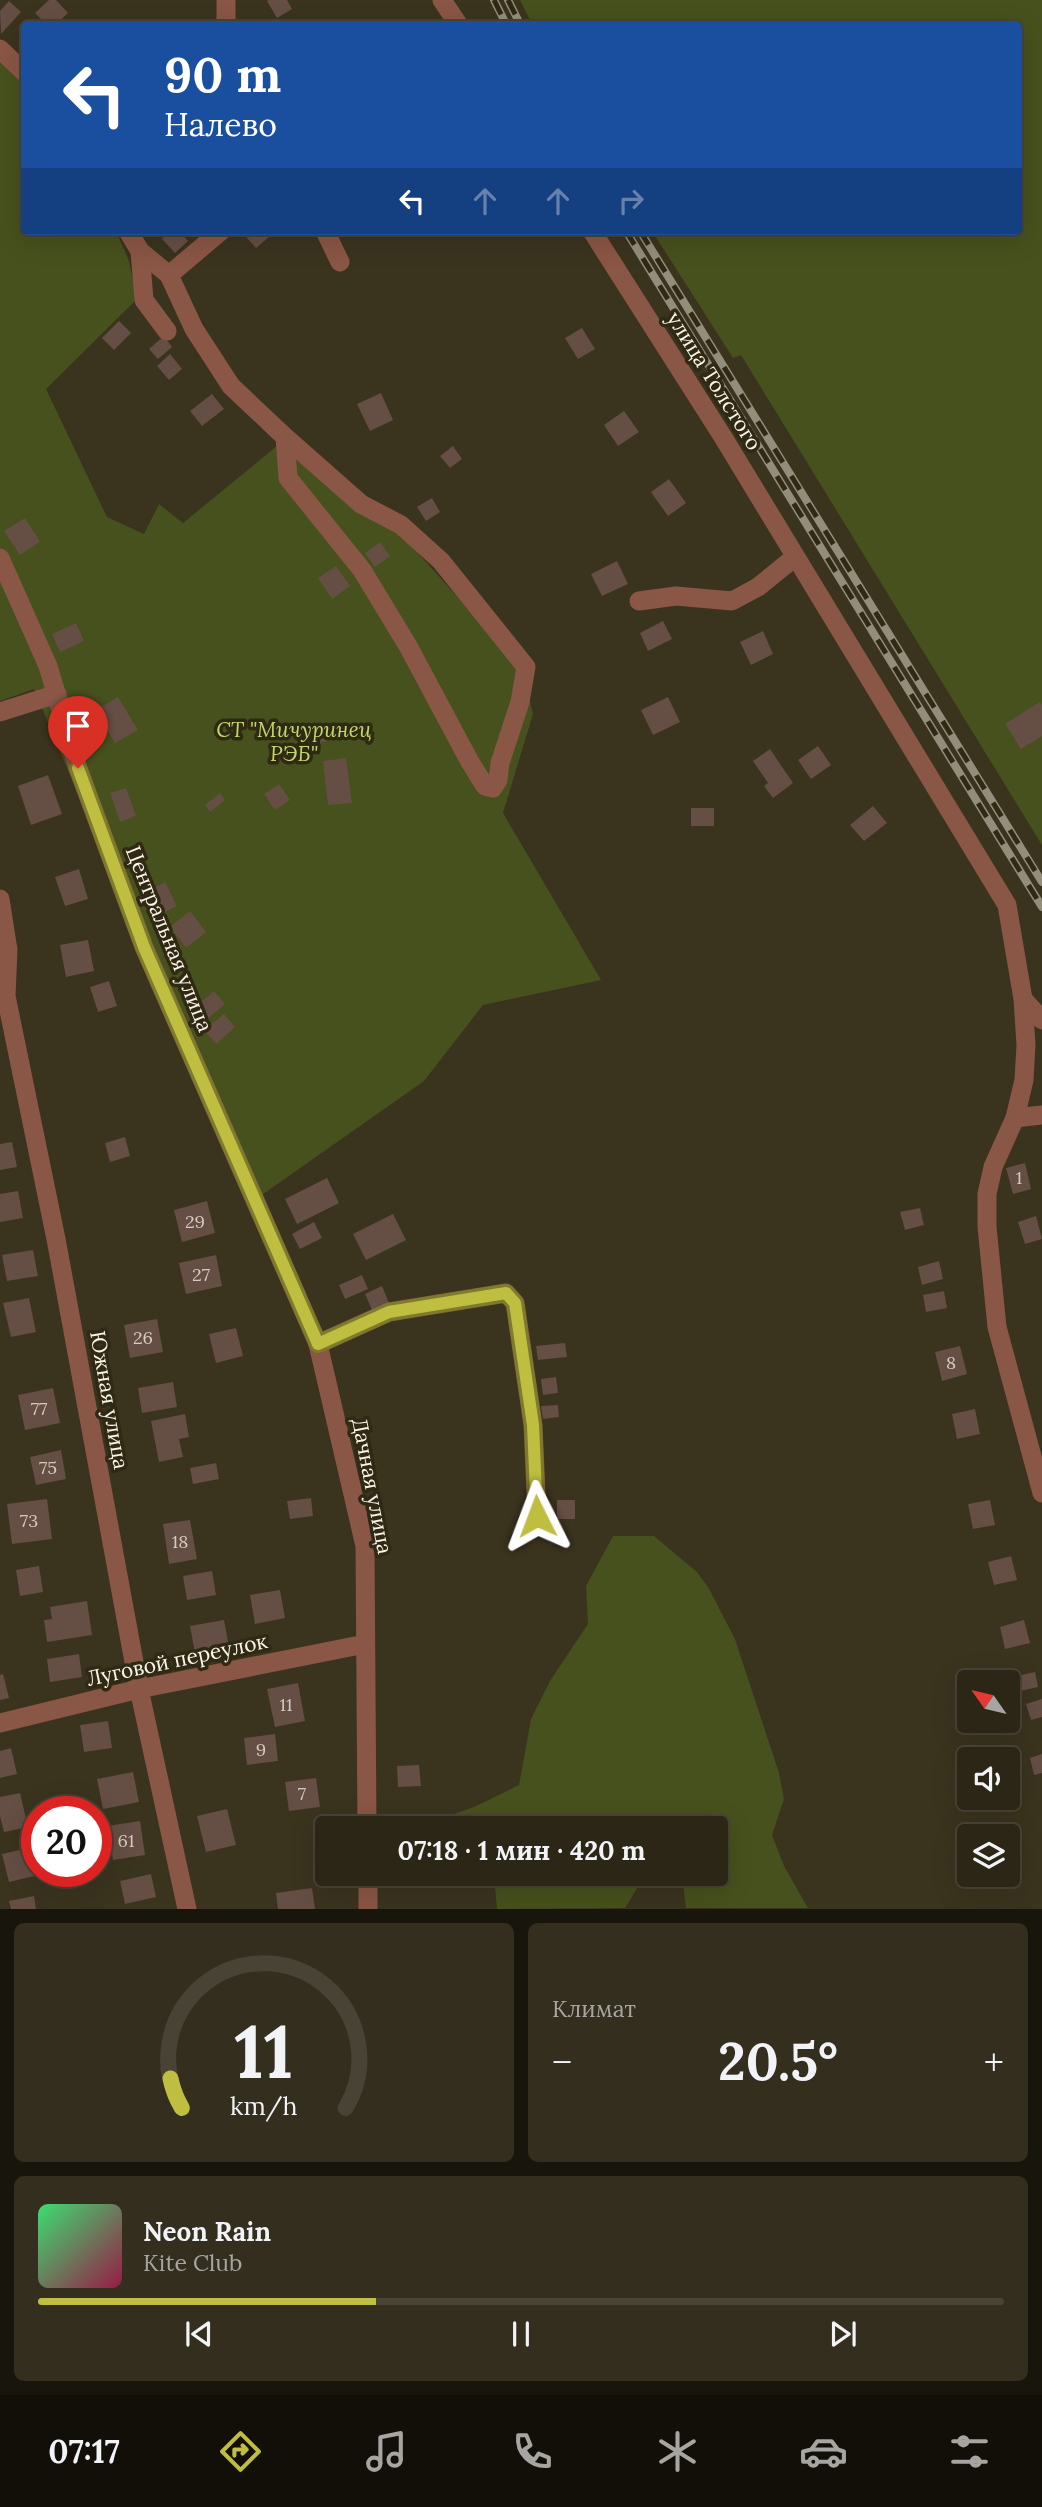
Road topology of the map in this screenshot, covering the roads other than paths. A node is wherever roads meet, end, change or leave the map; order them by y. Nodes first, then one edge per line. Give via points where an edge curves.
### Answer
1 (226, 0) edge
2 (442, 0) edge
3 (226, 21) edge
4 (456, 21) edge
5 (0, 49) edge
6 (21, 69) edge
7 (130, 235) edge
8 (216, 235) edge
9 (327, 235) edge
10 (595, 235) edge
11 (139, 251) junction
12 (340, 262) dead end
13 (169, 275) junction
14 (167, 331) dead end
15 (285, 437) junction
16 (795, 557) junction
17 (0, 558) edge
18 (639, 601) dead end
19 (57, 694) junction
20 (0, 712) edge
21 (0, 899) edge
22 (1023, 999) junction
23 (1042, 1020) edge
24 (1042, 1115) edge
25 (1015, 1118) junction
26 (256, 1203) joint
27 (318, 1344) junction
28 (1042, 1493) edge
29 (537, 1516) dead end
30 (365, 1644) junction
31 (139, 1689) junction
32 (0, 1723) edge
33 (367, 1816) edge
34 (368, 1886) edge
35 (187, 1909) edge
36 (368, 1909) edge

1 - 3 street
2 - 4 street
5 - 6 street
7 - 11 street
8 - 13 street
9 - 12 street
10 - 16 street, улица Толстого
11 - 13 street
11 - 14 street via 144,300
13 - 15 street via 194,330 231,386
15 - 15 street via 362,504 401,524 441,561 526,667 493,788 485,786 470,762 362,570 288,478
16 - 18 street via 732,601 676,596
16 - 22 street, улица Толстого via 1007,905
17 - 19 street, Центральная улица
19 - 20 street
19 - 26 street, Центральная улица via 78,768 144,947
21 - 31 street, Южная улица via 8,950 6,996 59,1253
22 - 23 street
22 - 25 street, улица Толстого via 1024,1080
24 - 25 street
25 - 28 street, улица Толстого via 993,1167 987,1227 996,1328
26 - 27 street, Дачная улица
27 - 29 street via 389,1312 506,1293 515,1303 533,1425
27 - 30 street, Дачная улица via 365,1546
30 - 31 street, Луговой переулок
30 - 33 street, Дачная улица
31 - 32 street, Луговой переулок
31 - 35 street, Южная улица
34 - 36 street

